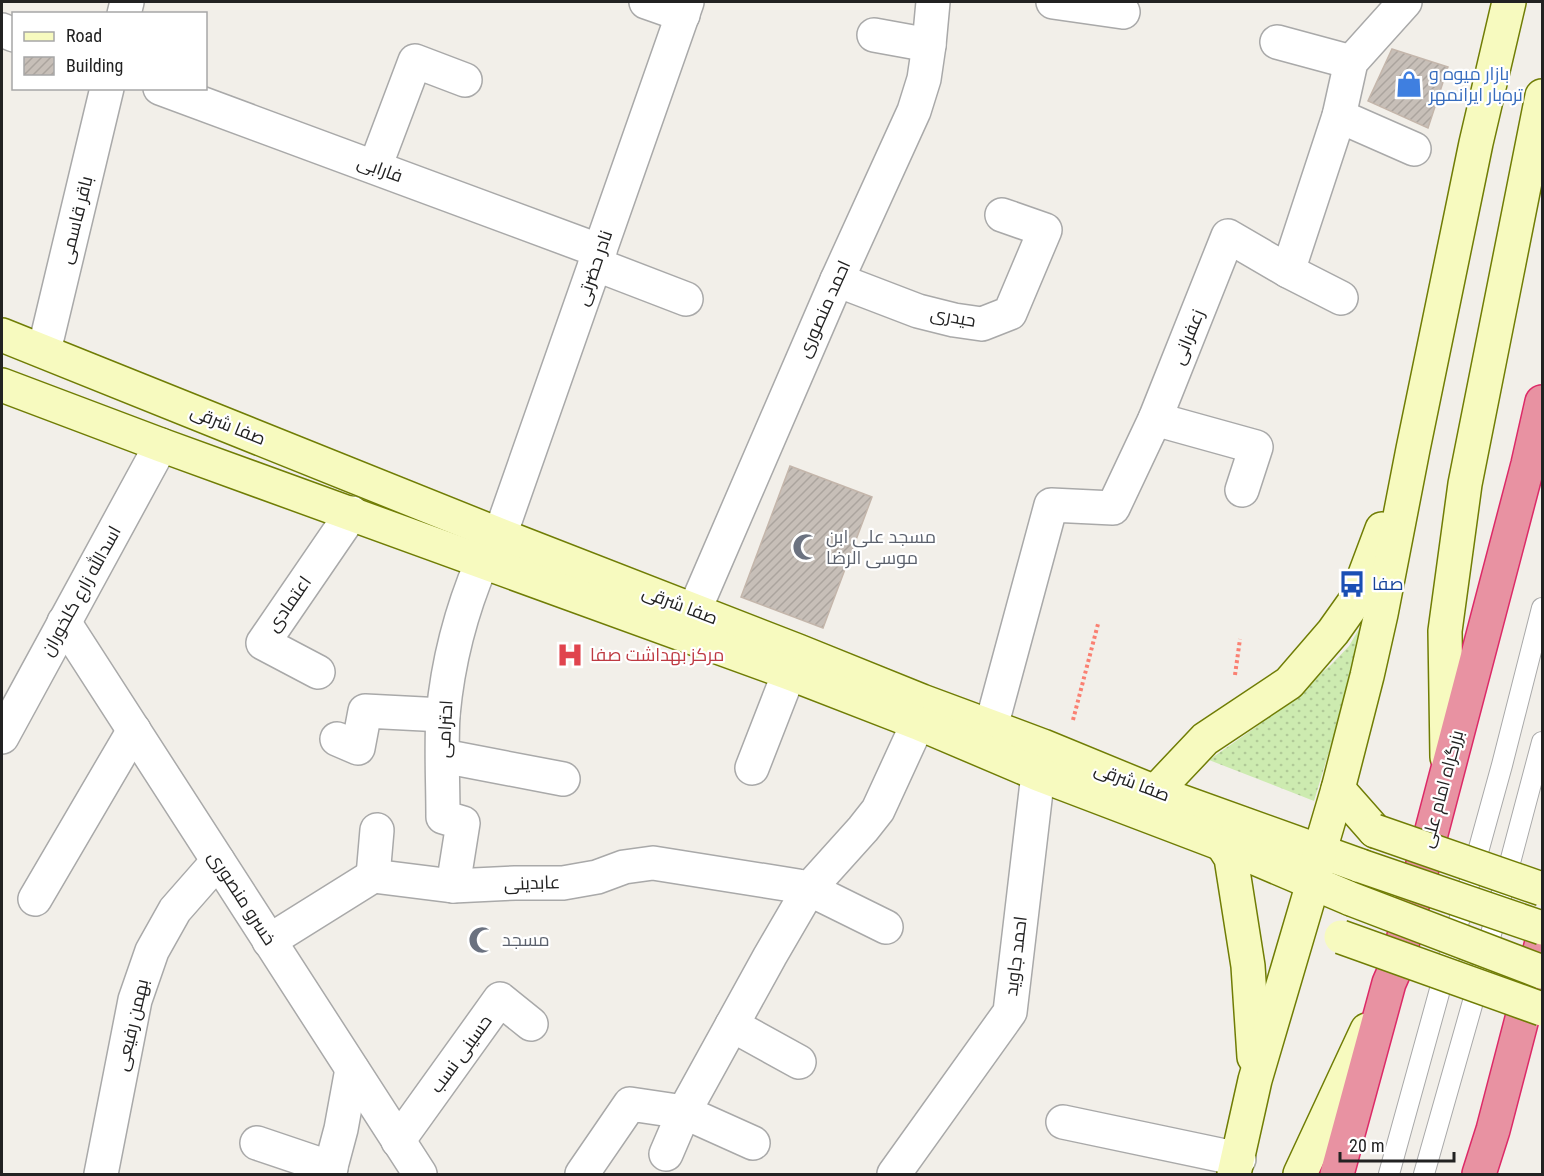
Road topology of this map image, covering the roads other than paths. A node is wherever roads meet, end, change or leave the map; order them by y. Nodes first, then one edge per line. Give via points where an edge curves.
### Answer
1 (646, 2) edge
2 (933, 2) edge
3 (1053, 2) edge
4 (1404, 2) edge
5 (1509, 2) edge
6 (685, 8) edge
7 (1123, 12) dead end
8 (874, 36) dead end
9 (1277, 42) dead end
10 (929, 45) junction
11 (1351, 62) junction
12 (465, 80) dead end
13 (107, 90) edge
14 (165, 90) edge
15 (1542, 96) edge
16 (1339, 116) junction
17 (1414, 148) dead end
18 (375, 168) junction
19 (1002, 215) dead end
20 (597, 258) junction
21 (1288, 271) junction
22 (837, 280) junction
23 (1341, 298) dead end
24 (686, 299) dead end
25 (2, 335) edge
26 (44, 351) junction
27 (2, 385) edge
28 (32, 397) junction
29 (1542, 402) edge
30 (182, 407) junction
31 (1155, 419) junction
32 (161, 445) junction
33 (1413, 449) junction
34 (372, 483) junction
35 (1242, 490) dead end
36 (352, 513) junction
37 (500, 536) junction
38 (482, 562) junction
39 (1542, 608) edge
40 (64, 622) junction
41 (690, 623) junction
42 (793, 662) junction
43 (318, 672) dead end
44 (10, 700) edge
45 (443, 715) junction
46 (918, 723) junction
47 (134, 730) junction
48 (2, 737) edge
49 (987, 739) junction
50 (337, 740) dead end
51 (1542, 742) edge
52 (443, 756) junction
53 (1048, 758) junction
54 (752, 768) dead end
55 (1447, 770) junction
56 (563, 779) dead end
57 (1338, 789) junction
58 (1155, 792) junction
59 (376, 830) dead end
60 (1222, 844) junction
61 (1320, 850) junction
62 (218, 861) junction
63 (373, 876) junction
64 (1313, 883) junction
65 (453, 886) junction
66 (809, 889) junction
67 (1542, 889) edge
68 (35, 899) dead end
69 (886, 927) dead end
70 (1542, 928) edge
71 (269, 941) junction
72 (1542, 942) edge
73 (1292, 957) junction
74 (1542, 972) edge
75 (1389, 983) junction
76 (1542, 1009) edge
77 (531, 1024) dead end
78 (732, 1025) junction
79 (799, 1062) dead end
80 (352, 1069) junction
81 (1255, 1080) junction
82 (684, 1112) junction
83 (1063, 1122) dead end
84 (1494, 1130) junction
85 (398, 1141) junction
86 (257, 1143) dead end
87 (753, 1143) dead end
88 (666, 1154) dead end
89 (1237, 1167) edge
90 (330, 1171) edge
91 (101, 1174) edge
92 (420, 1174) edge
93 (582, 1174) edge
94 (894, 1174) edge
95 (1300, 1174) edge
96 (1337, 1174) edge
97 (1389, 1174) edge
98 (1424, 1174) edge
99 (1479, 1174) edge
100 (1490, 1174) edge

1 - 6 street
2 - 10 street, احمد منصوری
3 - 7 street
4 - 11 street
5 - 33 main road
6 - 20 street, نادر حضرتی
8 - 10 street
9 - 11 street
10 - 22 street, احمد منصوری via 914,111
11 - 16 street
12 - 18 street via 415,61
13 - 26 street, باقر قاسمی
14 - 18 street, فارابی
15 - 55 main road via 1463,496 1445,631
16 - 17 street
16 - 21 street
18 - 20 street, فارابی
19 - 22 street, حیدری via 1045,230 1010,313 982,324 954,320 918,311
20 - 24 street, فارابی
20 - 37 street, نادر حضرتی
21 - 23 street
21 - 31 street, زعفرانی via 1228,236
22 - 41 street, احمد منصوری
25 - 26 main road, صفا شرقی
26 - 28 main road
26 - 30 main road, صفا شرقی
27 - 28 main road, صفا شرقی
28 - 32 main road, صفا شرقی
29 - 55 highway, بزرگراه امام علی
30 - 32 main road
30 - 34 main road, صفا شرقی
31 - 35 street via 1256,447
31 - 49 street, زعفرانی via 1113,508 1051,505
32 - 36 main road, صفا شرقی
32 - 40 street, اسدالله زارع کلخوران
33 - 57 main road via 1382,614
33 - 58 main road via 1355,601 1333,632 1289,683 1205,739
34 - 36 main road
34 - 37 main road, صفا شرقی
36 - 38 main road, صفا شرقی
36 - 43 street, اعتمادی via 263,643
37 - 41 main road, صفا شرقی
38 - 41 main road, صفا شرقی
38 - 45 street, احترامی via 458,628
39 - 97 lane
40 - 44 street, اسدالله زارع کلخوران
40 - 47 street, خسرو منصوری
41 - 42 main road, صفا شرقی
42 - 46 main road, صفا شرقی
42 - 49 main road, صفا شرقی via 922,701
42 - 54 street
44 - 48 street, اسدالله زارع کلخوران
45 - 50 street via 365,711 358,748
45 - 52 street, احترامی
46 - 49 main road, صفا شرقی
46 - 66 street via 878,810
47 - 62 street, خسرو منصوری
47 - 68 street
49 - 53 main road, صفا شرقی
51 - 98 lane
52 - 56 street
52 - 65 street, احترامی via 443,817 462,823
53 - 58 main road, صفا شرقی
53 - 60 main road, صفا شرقی
53 - 94 street, احمد جاوید via 1010,1012
55 - 75 highway, بزرگراه امام علی
57 - 61 main road
57 - 67 main road, bridge via 1375,831
58 - 61 main road, صفا شرقی
59 - 63 street
60 - 64 main road, صفا شرقی
60 - 81 main road via 1231,858 1248,966
61 - 64 main road
61 - 70 main road, صفا شرقی, bridge
62 - 71 street, خسرو منصوری
62 - 91 street, بهمن رفیعی via 175,910 152,951 135,1000
63 - 65 street, عابدینی
63 - 71 street
64 - 73 main road
64 - 74 main road, صفا شرقی, bridge
65 - 66 street, عابدینی via 563,883 653,863
66 - 69 street, عابدینی
66 - 78 street
71 - 80 street, خسرو منصوری
72 - 84 highway
73 - 76 main road, bridge via 1314,941 1341,937
73 - 81 main road
75 - 95 main road
75 - 96 highway, بزرگراه امام علی
77 - 85 street, حسینی نسب via 500,999
78 - 79 street
78 - 82 street
80 - 85 street, خسرو منصوری
80 - 90 street
81 - 89 main road
82 - 87 street
82 - 88 street
82 - 93 street via 630,1104
83 - 89 street
84 - 99 highway
84 - 100 main road
85 - 92 street, خسرو منصوری
86 - 90 street

